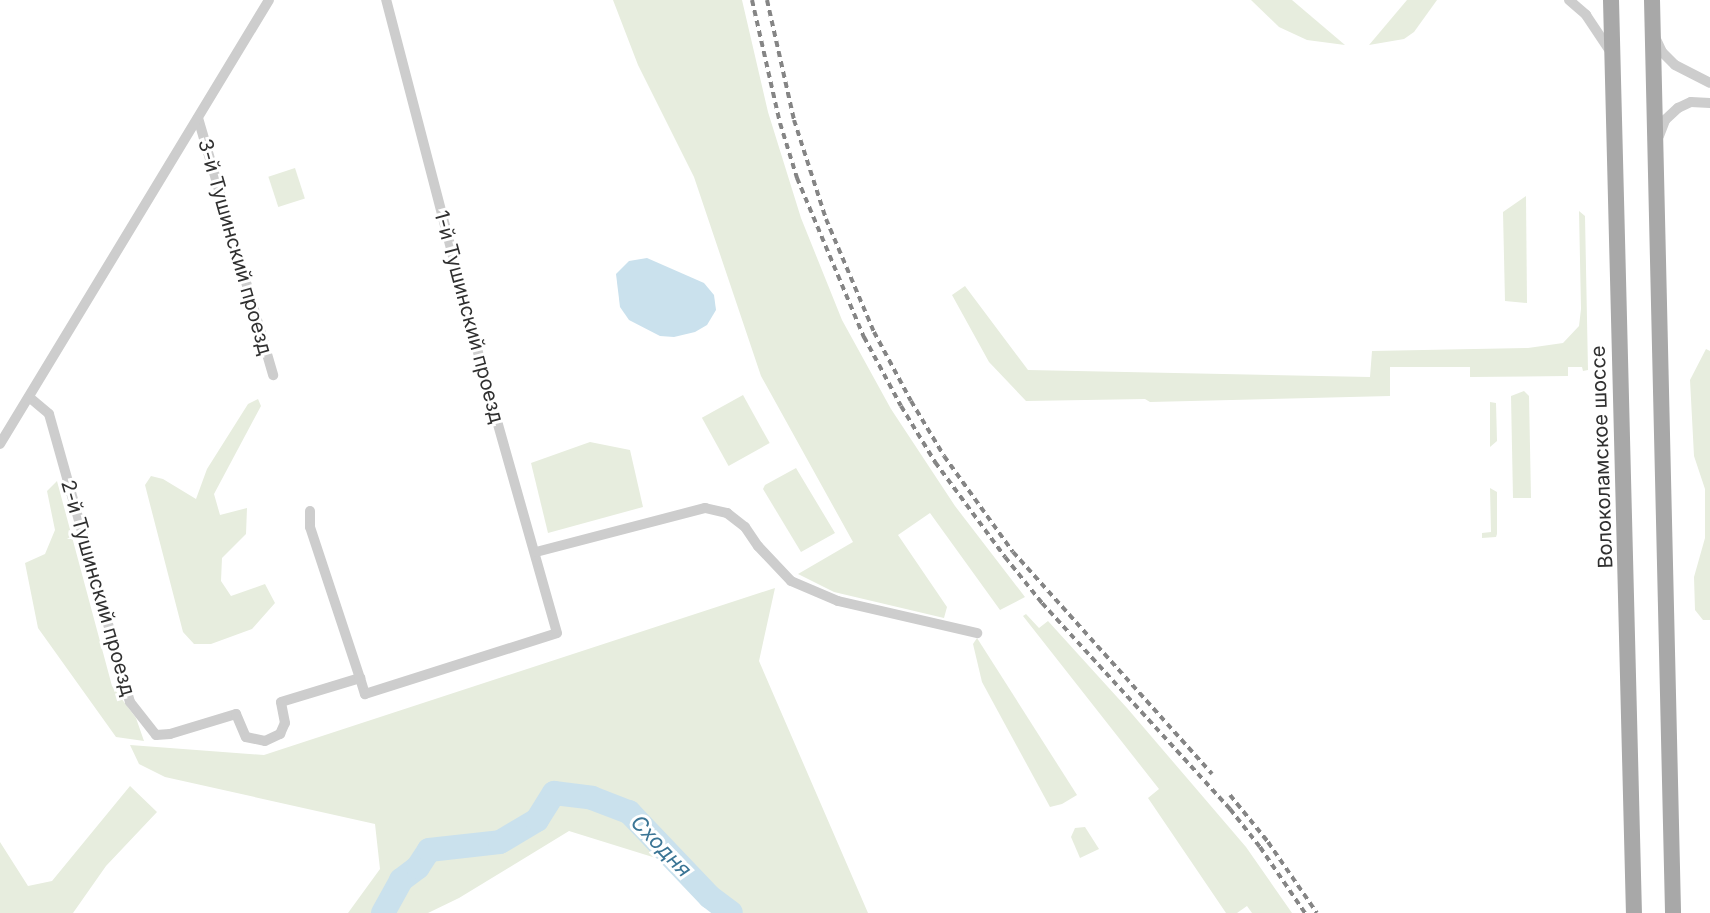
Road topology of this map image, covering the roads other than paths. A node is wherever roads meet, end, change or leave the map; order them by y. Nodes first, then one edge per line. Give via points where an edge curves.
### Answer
1 (269, 0) edge
2 (386, 0) edge
3 (1569, 0) edge
4 (1611, 0) edge
5 (1652, 0) edge
6 (1652, 32) junction
7 (1613, 56) junction
8 (1710, 83) edge
9 (1710, 103) edge
10 (198, 118) junction
11 (1656, 154) junction
12 (273, 375) dead end
13 (29, 397) junction
14 (0, 444) edge
15 (310, 511) dead end
16 (536, 552) junction
17 (977, 633) dead end
18 (360, 678) junction
19 (1634, 913) edge
20 (1674, 913) edge

1 - 10 street
2 - 16 street, 1-й Тушинский проезд via 480,360
3 - 7 street via 1586,15
4 - 7 main road, Волоколамское шоссе
5 - 6 main road
6 - 8 street via 1662,52 1675,65
6 - 11 main road
7 - 19 main road, Волоколамское шоссе
9 - 11 street via 1691,102 1671,113 1661,127
10 - 12 street, 3-й Тушинский проезд
10 - 13 street
11 - 20 main road
13 - 14 street
13 - 18 street, 2-й Тушинский проезд via 49,414 130,702 156,735 170,735 236,714 246,737 265,741 280,734 285,723 281,702
15 - 18 street via 310,527
16 - 17 street via 705,508 727,513 745,527 791,581 838,601
16 - 18 street, 1-й Тушинский проезд via 557,633 365,694

